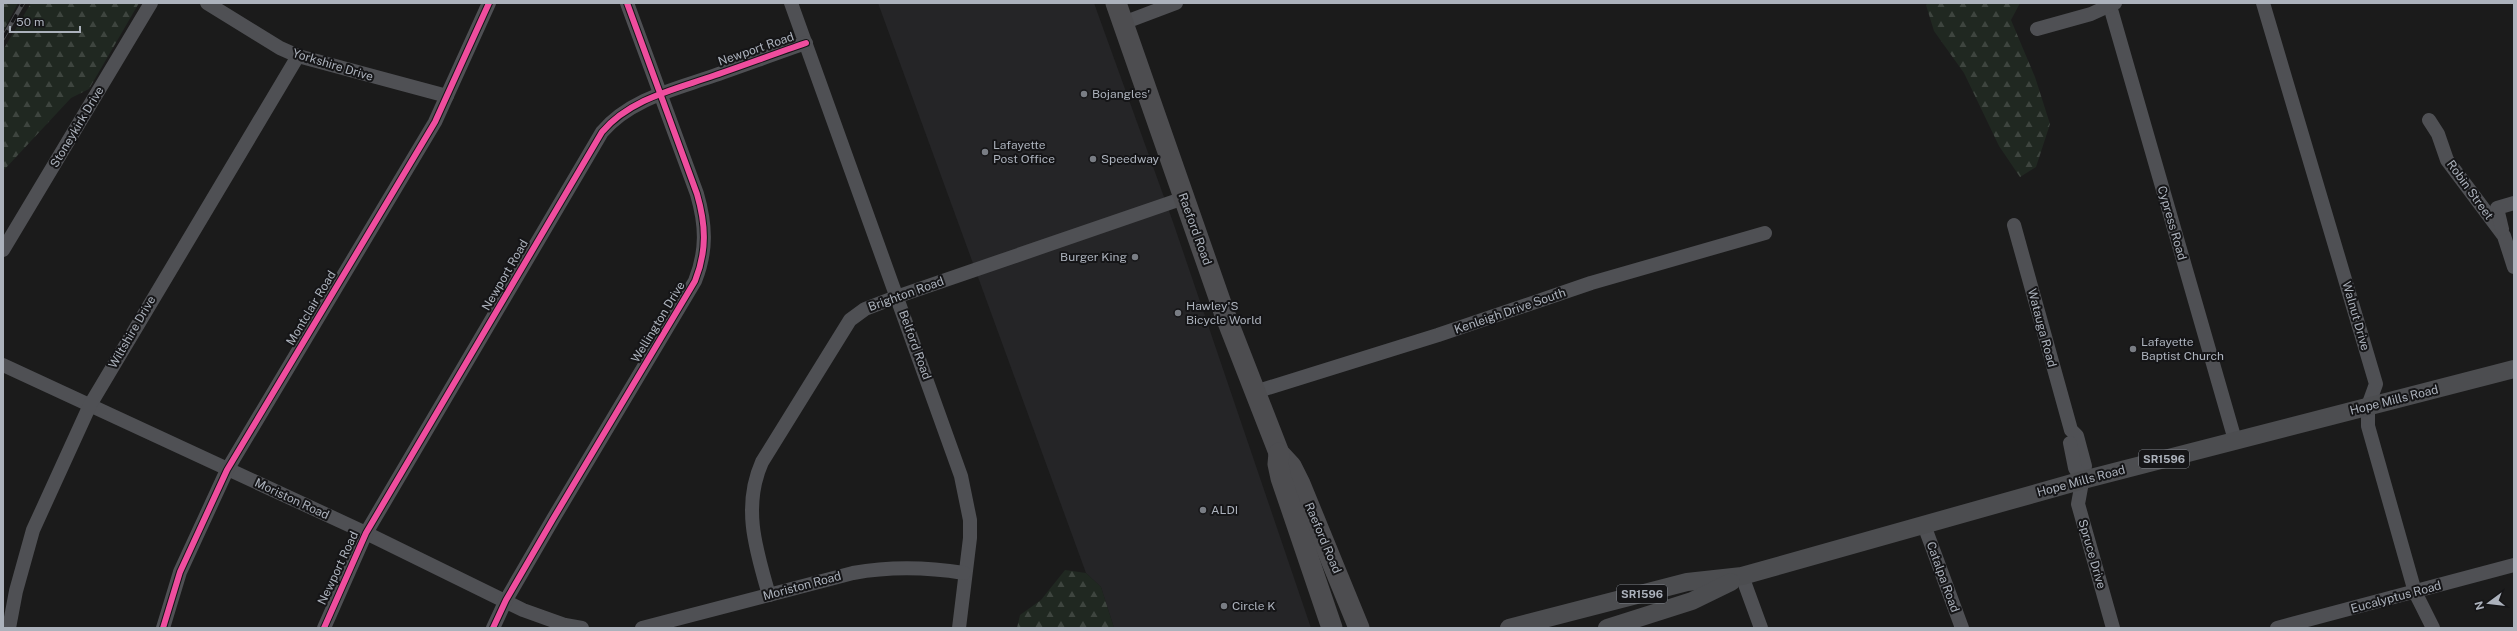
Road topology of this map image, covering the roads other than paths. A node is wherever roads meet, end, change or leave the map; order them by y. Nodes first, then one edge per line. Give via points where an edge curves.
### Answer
1 (151, 3) edge
2 (207, 3) edge
3 (489, 3) edge
4 (627, 3) edge
5 (791, 3) edge
6 (1116, 3) edge
7 (1176, 3) edge
8 (2263, 3) edge
9 (2112, 4) edge
10 (1123, 23) junction
11 (2037, 29) dead end
12 (806, 43) junction
13 (298, 56) junction
14 (660, 94) junction
15 (447, 96) junction
16 (2430, 120) dead end
17 (1184, 198) junction
18 (2514, 203) edge
19 (2014, 225) dead end
20 (1765, 233) dead end
21 (2504, 236) junction
22 (3, 250) edge
23 (2514, 267) edge
24 (896, 297) junction
25 (3, 365) edge
26 (2514, 369) edge
27 (1255, 392) junction
28 (90, 405) junction
29 (2368, 406) junction
30 (2235, 440) junction
31 (1279, 453) junction
32 (227, 470) junction
33 (2083, 480) junction
34 (1924, 525) junction
35 (366, 533) junction
36 (2514, 565) edge
37 (964, 573) junction
38 (1742, 576) junction
39 (2414, 592) junction
40 (769, 595) junction
41 (506, 600) junction
42 (9, 628) edge
43 (163, 628) edge
44 (324, 628) edge
45 (493, 628) edge
46 (582, 628) edge
47 (642, 628) edge
48 (959, 628) edge
49 (1332, 628) edge
50 (1358, 628) edge
51 (1509, 628) edge
52 (1607, 628) edge
53 (1761, 628) edge
54 (1962, 628) edge
55 (2113, 628) edge
56 (2277, 628) edge
57 (2433, 628) edge

1 - 22 street, Stoneykirk Drive
2 - 13 street, Yorkshire Drive via 280,48
3 - 15 street, Montclair Road
4 - 14 street, Wellington Drive
5 - 12 street, Belford Road
6 - 10 highway, Raeford Road
7 - 10 street
8 - 29 street, Walnut Drive via 2376,384
9 - 11 street
9 - 30 street, Cypress Road
10 - 17 highway, Raeford Road
12 - 14 street, Newport Road
12 - 24 street, Belford Road
13 - 15 street, Yorkshire Drive
13 - 28 street, Wiltshire Drive
14 - 35 street, Newport Road via 620,114 602,132
14 - 41 street, Wellington Drive via 702,213 705,244 700,269
15 - 32 street, Montclair Road via 435,122
16 - 21 street, Robin Street via 2447,160
17 - 24 street, Brighton Road
17 - 27 highway, Raeford Road
18 - 21 street, Robin Street via 2497,208
19 - 33 street, Watauga Road via 2071,430 2077,436 2075,448 2085,466
20 - 27 street, Kenleigh Drive South via 1591,283 1438,335
21 - 23 street, Robin Street
24 - 37 street, Belford Road via 944,425 967,497 970,538
24 - 40 street, Brighton Road via 865,309 850,320 757,473 751,504 752,524 754,542
25 - 28 street, Moriston Road
26 - 29 main road, Hope Mills Road / SR1596
27 - 31 highway, Raeford Road
28 - 32 street, Moriston Road
28 - 42 street, Wiltshire Drive via 33,530 16,591
29 - 30 main road, Hope Mills Road / SR1596
29 - 39 street, Walnut Drive via 2368,426
30 - 33 main road, Hope Mills Road / SR1596
31 - 49 highway, Raeford Road via 1281,478
31 - 50 highway, Raeford Road via 1291,466 1300,484
32 - 35 street, Moriston Road
32 - 43 street, Montclair Road via 180,572
33 - 34 main road, Hope Mills Road / SR1596
33 - 55 street, Spruce Drive via 2078,504
34 - 38 main road, Hope Mills Road / SR1596
34 - 54 street, Catalpa Road
35 - 41 street, Moriston Road
35 - 44 street, Newport Road
36 - 39 street, Eucalyptus Road
37 - 40 street, Moriston Road via 929,568 878,569
37 - 48 street, Belford Road
38 - 51 main road, Hope Mills Road / SR1596 via 1688,582
38 - 52 main road, Hope Mills Road / SR1596 via 1692,601
38 - 53 street
39 - 56 street, Eucalyptus Road
39 - 57 street, Walnut Drive
40 - 47 street, Moriston Road
41 - 45 street, Wellington Drive
41 - 46 street, Moriston Road via 541,617

